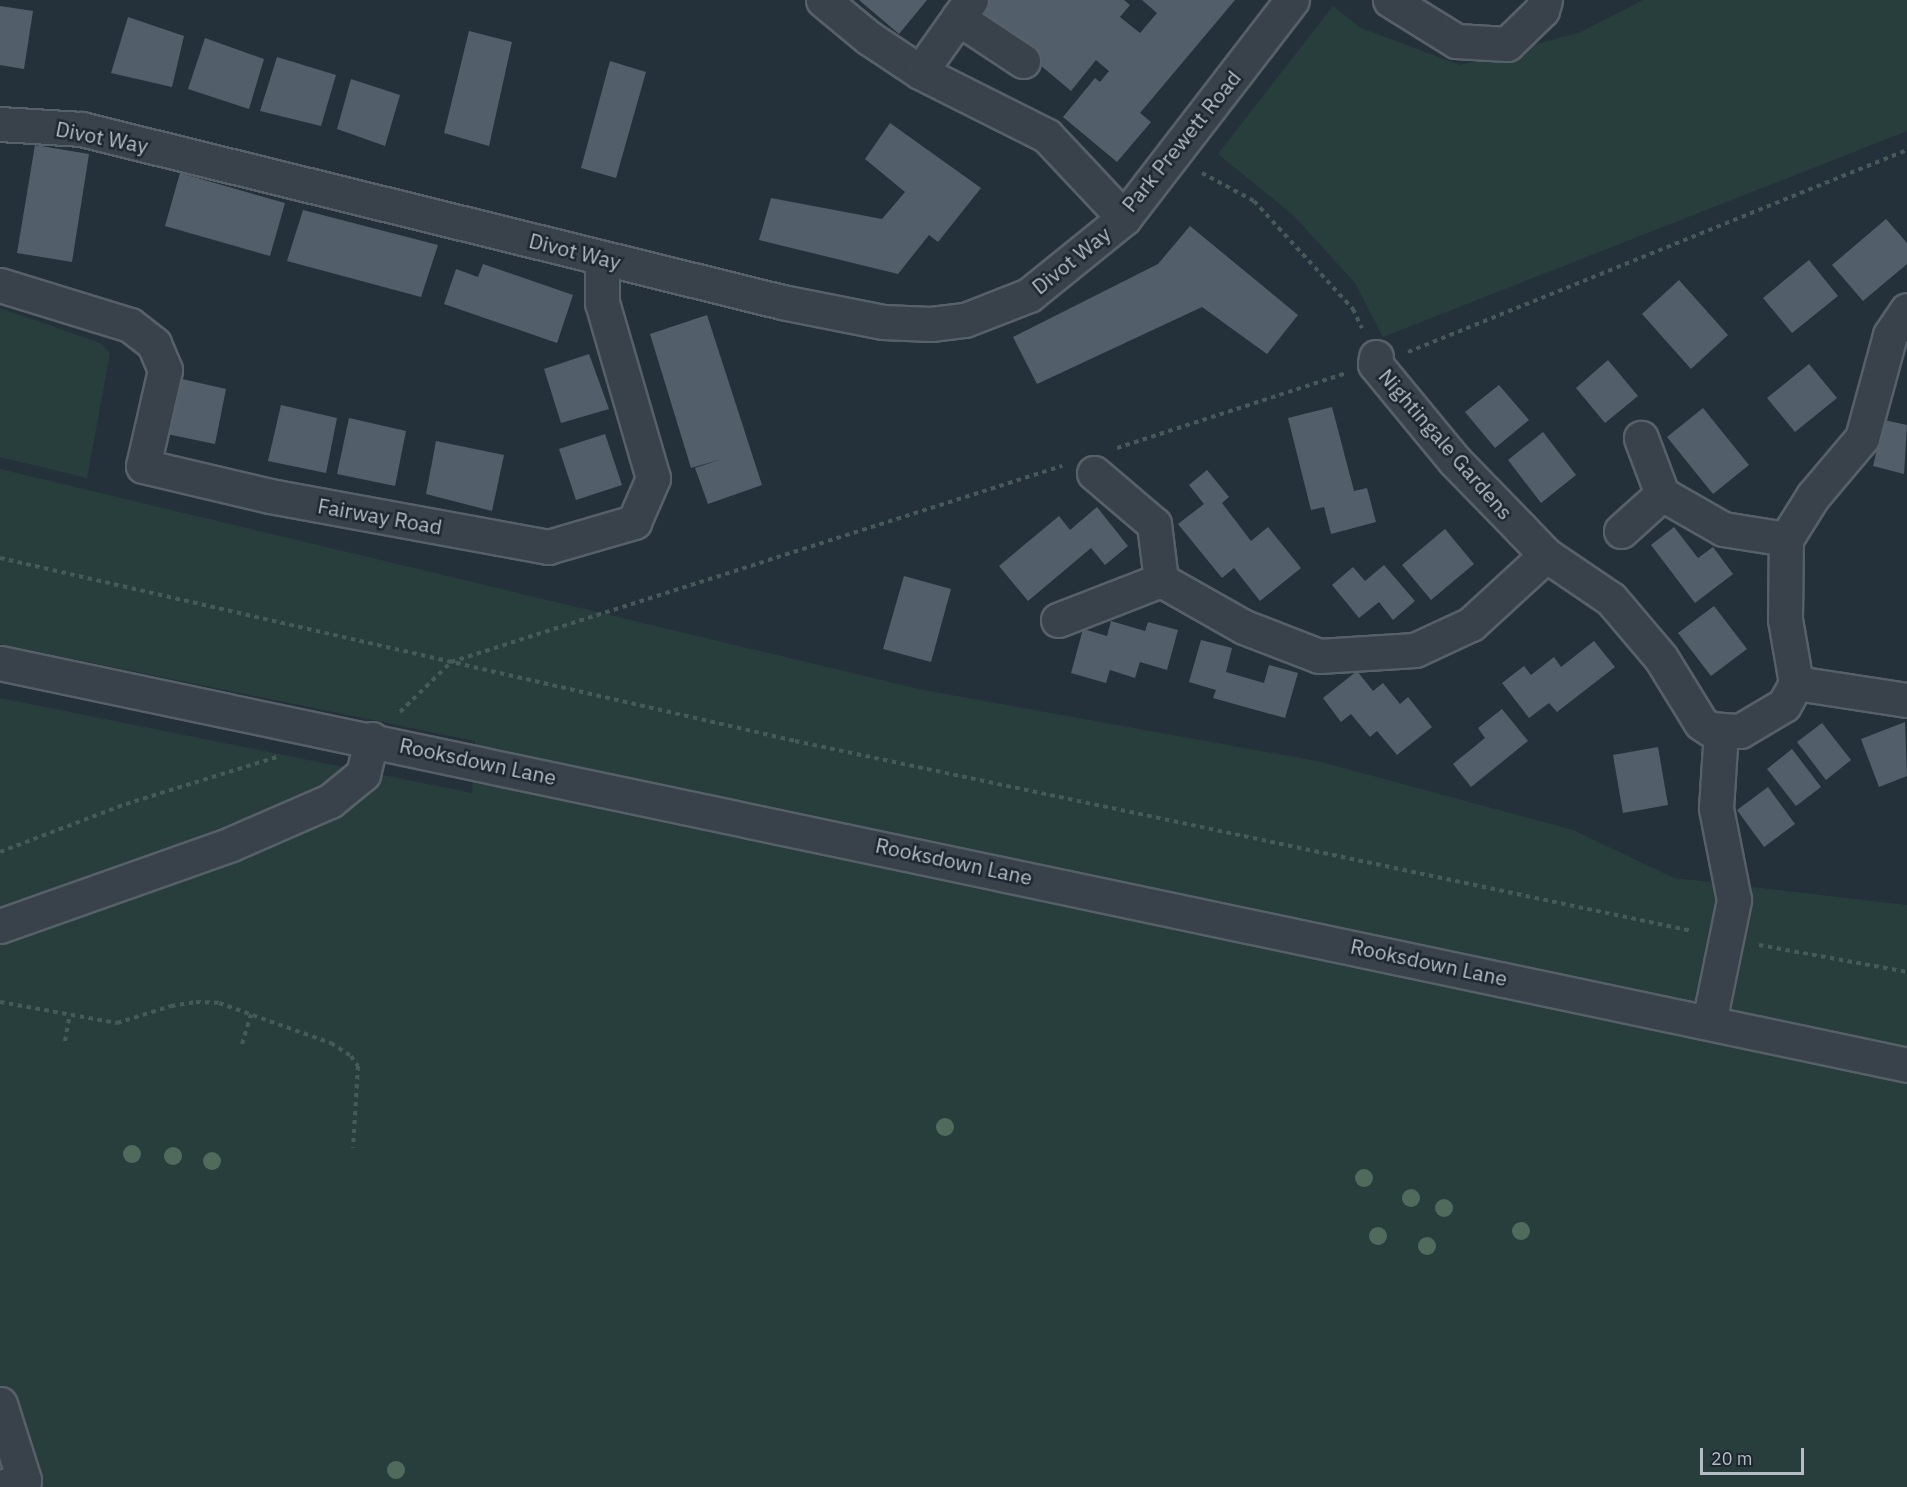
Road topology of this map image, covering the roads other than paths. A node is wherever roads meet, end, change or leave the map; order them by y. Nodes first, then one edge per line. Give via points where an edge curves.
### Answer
1 (823, 0) edge
2 (1292, 0) edge
3 (1390, 0) edge
4 (1545, 0) edge
5 (965, 9) edge
6 (1023, 61) dead end
7 (920, 72) junction
8 (0, 124) edge
9 (1124, 218) junction
10 (602, 258) junction
11 (0, 285) edge
12 (1907, 310) edge
13 (1379, 360) road end
14 (1641, 438) dead end
15 (1091, 462) road end
16 (1662, 494) junction
17 (1621, 531) dead end
18 (1786, 539) junction
19 (1546, 555) junction
20 (1161, 580) junction
21 (1058, 620) dead end
22 (0, 663) edge
23 (1796, 683) junction
24 (1907, 700) edge
25 (1721, 730) junction
26 (372, 739) junction
27 (0, 926) edge
28 (1709, 1022) junction
29 (1907, 1065) edge
30 (0, 1404) edge
31 (1, 1487) edge

1 - 7 street, Park Prewett Road via 869,38
2 - 9 street, Park Prewett Road
3 - 4 street via 1456,41 1507,44 1542,10
5 - 6 street
5 - 7 street
7 - 9 street, Park Prewett Road via 1047,136
8 - 10 street, Divot Way via 81,129
9 - 10 street, Divot Way via 1029,295 964,320 931,324 883,322
10 - 11 street, Fairway Road via 602,303 653,477 634,522 548,547 270,496 143,466 165,370 154,344 130,325
12 - 18 street via 1890,335 1862,438 1813,496
13 - 19 street, Nightingale Gardens via 1375,364 1454,460
14 - 16 street
15 - 20 street via 1154,524
16 - 17 street
16 - 18 street via 1723,529
18 - 23 street via 1785,619
19 - 20 street via 1471,624 1415,650 1319,656 1244,627
19 - 25 street, Nightingale Gardens via 1611,599 1661,658 1701,723
20 - 21 street
22 - 26 street, Rooksdown Lane
23 - 24 street
23 - 25 street via 1784,705 1740,730
25 - 28 street via 1716,808 1734,900
26 - 27 street via 363,774 330,801 231,844
26 - 28 street, Rooksdown Lane
28 - 29 street, Rooksdown Lane
30 - 31 street via 24,1480

